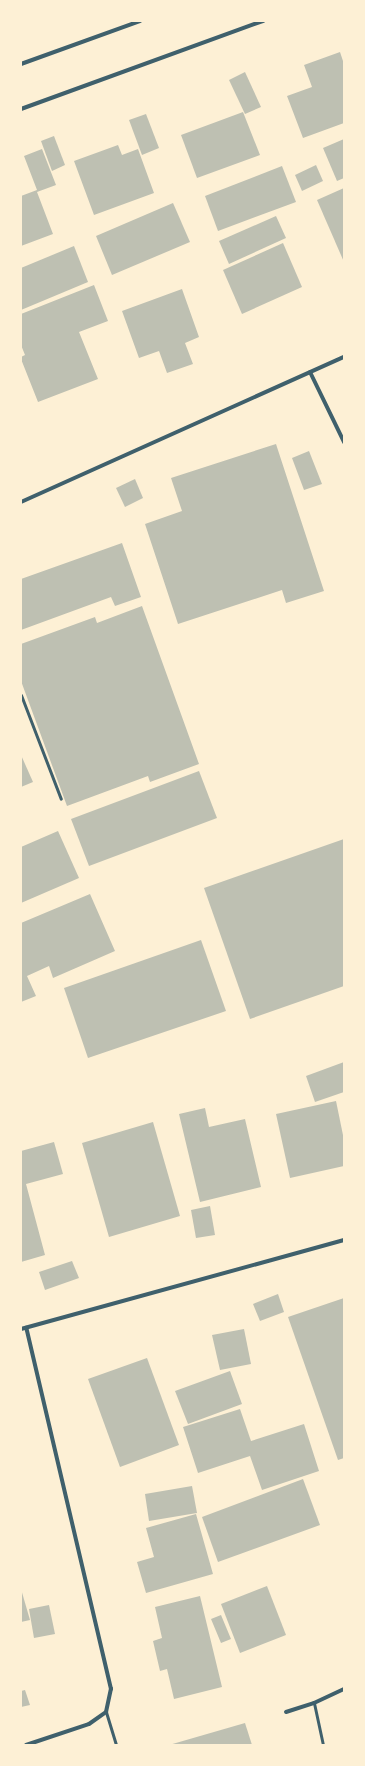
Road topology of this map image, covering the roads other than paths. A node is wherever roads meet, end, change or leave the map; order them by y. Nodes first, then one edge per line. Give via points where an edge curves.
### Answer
1 (140, 21) edge
2 (263, 21) edge
3 (21, 64) edge
4 (21, 109) edge
5 (344, 358) edge
6 (310, 372) junction
7 (344, 442) edge
8 (21, 502) edge
9 (21, 695) edge
10 (61, 799) dead end
11 (344, 1240) edge
12 (26, 1328) junction
13 (21, 1329) edge
14 (344, 1689) edge
15 (314, 1703) junction
16 (106, 1712) junction
17 (286, 1712) dead end
18 (26, 1745) edge
19 (116, 1745) edge
20 (323, 1745) edge

1 - 3 street
2 - 4 street
5 - 6 street
6 - 7 street
6 - 8 street
9 - 10 lane
11 - 12 street
12 - 13 street
12 - 16 street via 111,1689
14 - 15 street
15 - 17 street
15 - 20 lane
16 - 18 street via 89,1724
16 - 19 lane

